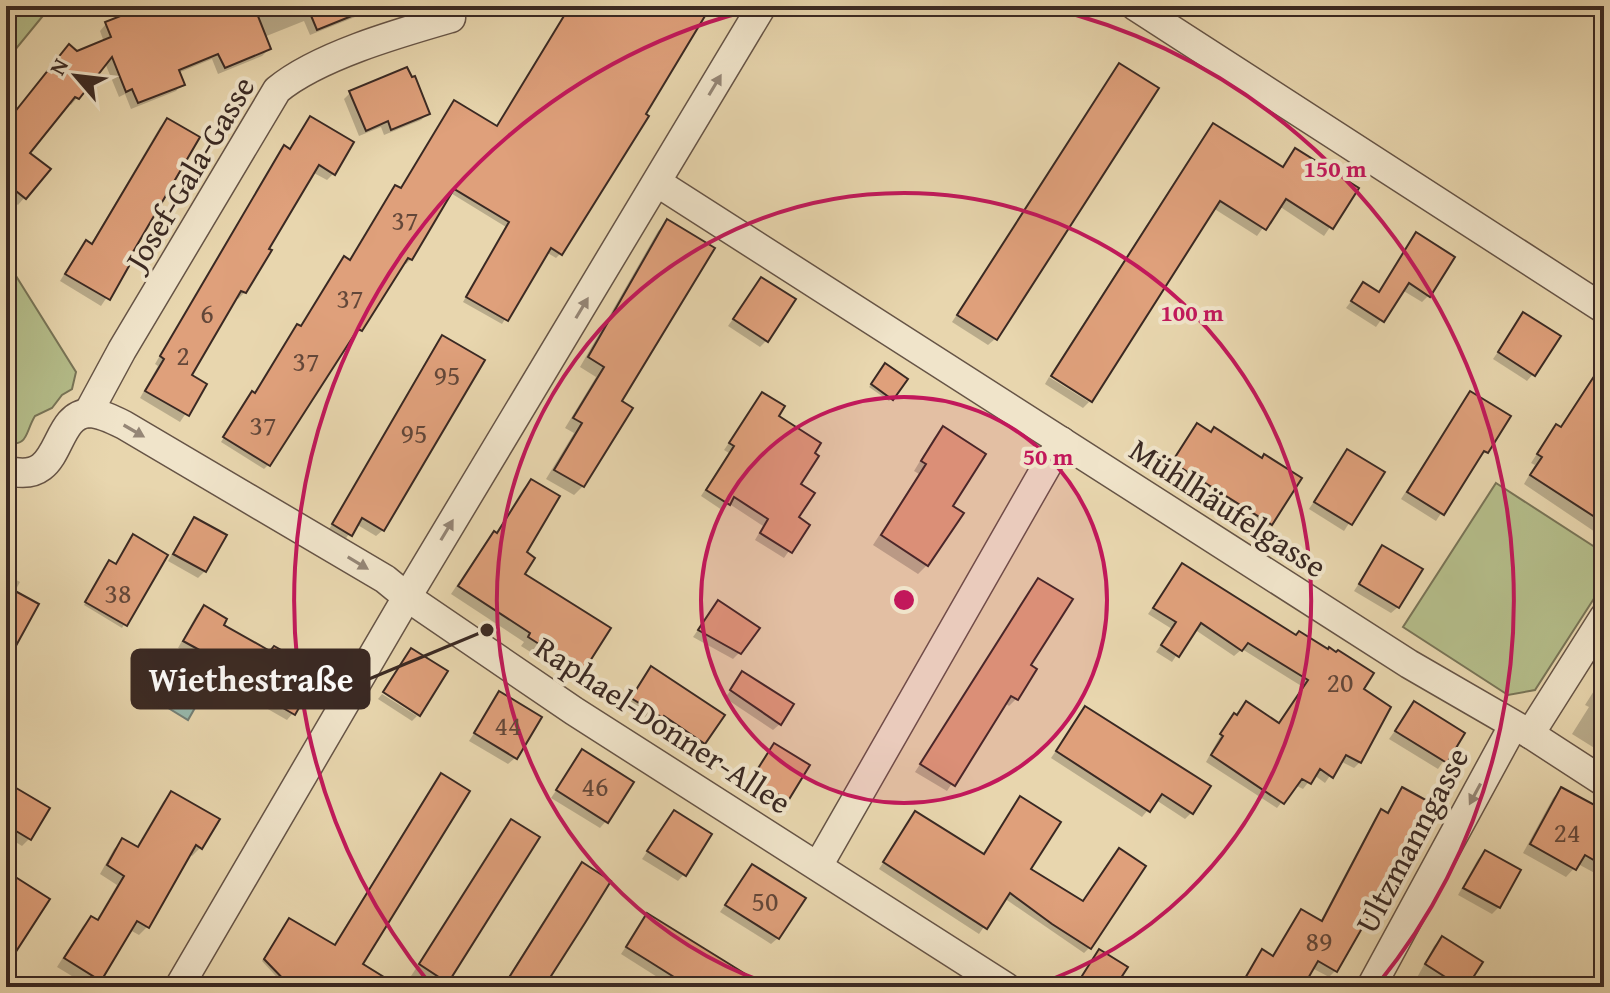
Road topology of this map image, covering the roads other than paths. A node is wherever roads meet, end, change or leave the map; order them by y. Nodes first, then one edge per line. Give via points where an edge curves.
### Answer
1 (762, 6) edge
2 (1135, 6) edge
3 (451, 18) dead end
4 (658, 183) junction
5 (1604, 309) edge
6 (88, 413) junction
7 (1061, 441) junction
8 (6, 470) edge
9 (407, 597) junction
10 (1604, 617) edge
11 (1522, 730) junction
12 (1604, 782) edge
13 (818, 866) junction
14 (179, 987) edge
15 (1006, 987) edge
16 (1371, 987) edge

4 -> 1 street
2 - 5 street
3 - 6 street, Josef-Gala-Gasse via 393,35 291,78 277,90
4 - 7 street, Mühlhäufelgasse
9 -> 4 street
6 - 8 street via 75,418 39,470 22,475
6 -> 9 street, Raphael-Donner-Allee via 124,425
7 - 11 street, Mühlhäufelgasse via 1409,664
7 - 13 street
9 - 13 street, Raphael-Donner-Allee
9 - 14 street
10 - 11 street, Ultzmanngasse
11 - 12 street, Mühlhäufelgasse
11 -> 16 street, Ultzmanngasse
13 - 15 street, Raphael-Donner-Allee

